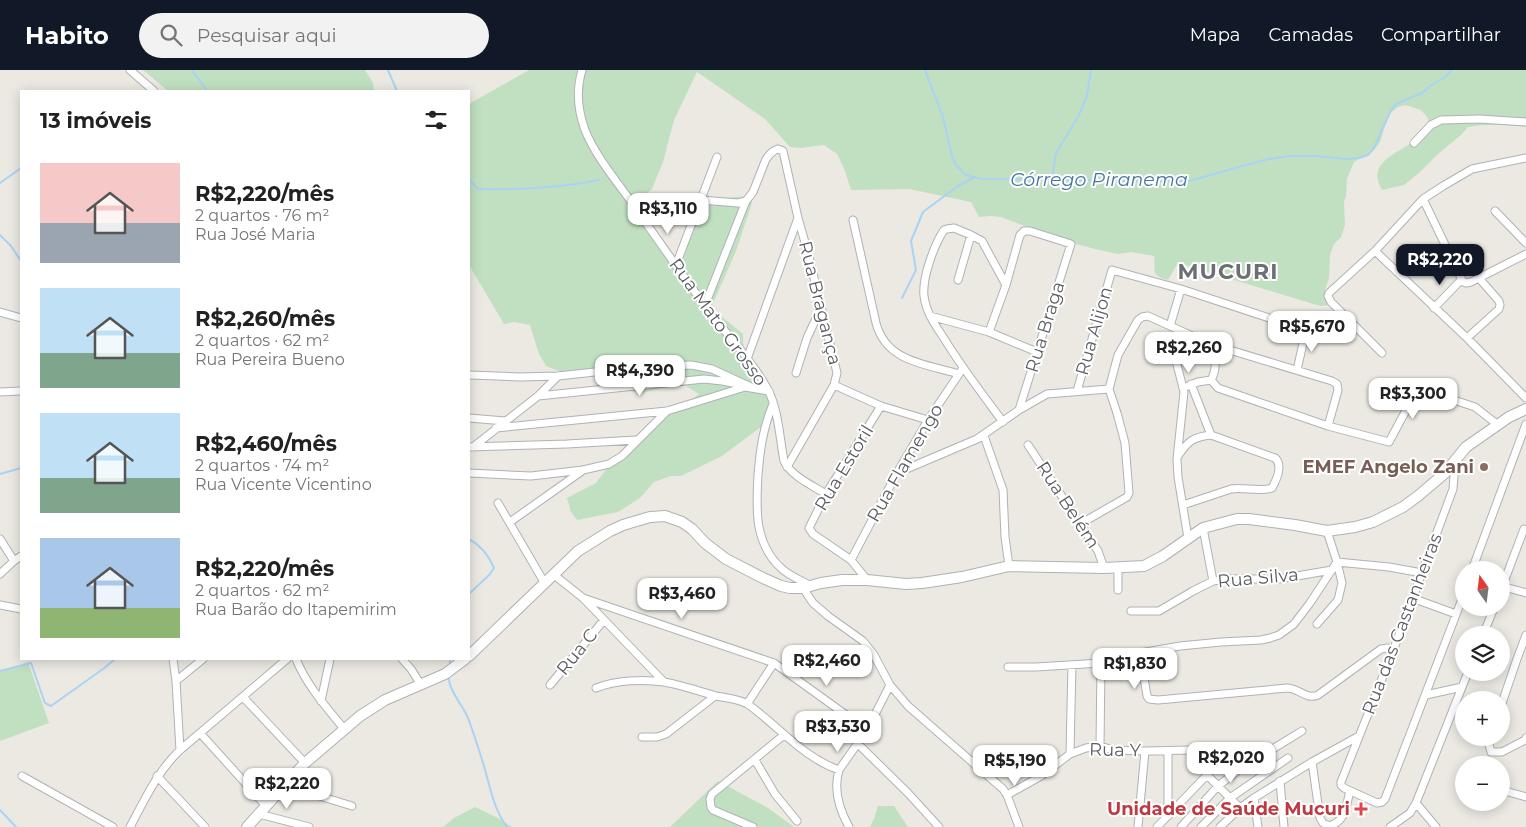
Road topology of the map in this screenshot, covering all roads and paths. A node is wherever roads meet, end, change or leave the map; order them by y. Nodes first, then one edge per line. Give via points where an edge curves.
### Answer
1 (130, 70) edge
2 (582, 70) edge
3 (153, 90) edge
4 (1526, 122) edge
5 (1414, 143) dead end
6 (717, 157) dead end
7 (1526, 158) edge
8 (1423, 199) junction
9 (701, 200) junction
10 (746, 201) junction
11 (1495, 211) dead end
12 (798, 218) junction
13 (853, 220) dead end
14 (971, 235) junction
15 (1526, 243) edge
16 (1375, 251) junction
17 (1526, 254) edge
18 (676, 265) junction
19 (1478, 277) junction
20 (958, 280) dead end
21 (1461, 280) junction
22 (1006, 285) junction
23 (1181, 289) junction
24 (705, 305) junction
25 (821, 308) junction
26 (1434, 308) junction
27 (0, 312) edge
28 (930, 316) junction
29 (1344, 316) junction
30 (20, 318) edge
31 (1170, 326) junction
32 (1306, 330) junction
33 (989, 332) junction
34 (1467, 338) junction
35 (1210, 344) junction
36 (1037, 352) junction
37 (1382, 353) dead end
38 (1175, 357) dead end
39 (747, 359) junction
40 (1297, 370) junction
41 (961, 371) junction
42 (796, 373) dead end
43 (470, 375) edge
44 (558, 376) junction
45 (1211, 380) junction
46 (1191, 384) junction
47 (834, 386) junction
48 (748, 387) junction
49 (1109, 389) junction
50 (20, 391) edge
51 (769, 391) junction
52 (1077, 391) junction
53 (0, 392) edge
54 (1184, 392) junction
55 (538, 396) junction
56 (1526, 398) edge
57 (773, 404) junction
58 (881, 406) junction
59 (1526, 409) edge
60 (1019, 410) junction
61 (667, 411) junction
62 (470, 418) edge
63 (928, 420) junction
64 (505, 421) junction
65 (1003, 422) junction
66 (1526, 424) edge
67 (1498, 425) junction
68 (1328, 426) junction
69 (496, 428) junction
70 (1211, 435) junction
71 (984, 436) junction
72 (636, 440) junction
73 (1028, 445) dead end
74 (470, 448) edge
75 (1177, 459) junction
76 (1455, 461) junction
77 (787, 467) junction
78 (583, 470) junction
79 (470, 473) edge
80 (897, 473) junction
81 (826, 494) junction
82 (498, 503) dead end
83 (1183, 505) junction
84 (510, 522) junction
85 (1080, 524) junction
86 (1203, 528) junction
87 (1524, 528) dead end
88 (1327, 531) junction
89 (1188, 538) junction
90 (0, 539) edge
91 (20, 557) edge
92 (851, 560) junction
93 (14, 561) junction
94 (1475, 561) edge
95 (1337, 562) junction
96 (1009, 566) junction
97 (1510, 566) edge
98 (1118, 567) junction
99 (1104, 568) junction
100 (1332, 570) junction
101 (1422, 573) junction
102 (0, 574) edge
103 (553, 574) junction
104 (867, 580) junction
105 (1212, 581) junction
106 (544, 582) junction
107 (807, 587) junction
108 (1510, 589) edge
109 (1118, 590) dead end
110 (1526, 594) edge
111 (583, 598) junction
112 (1412, 598) junction
113 (0, 605) edge
114 (20, 609) edge
115 (1132, 611) dead end
116 (1455, 614) edge
117 (1455, 616) edge
118 (604, 620) junction
119 (1317, 624) dead end
120 (1526, 635) edge
121 (1393, 651) junction
122 (1140, 653) junction
123 (470, 655) edge
124 (172, 660) edge
125 (202, 660) edge
126 (286, 660) edge
127 (297, 660) edge
128 (330, 660) edge
129 (403, 660) edge
130 (410, 660) edge
131 (464, 660) edge
132 (774, 663) junction
133 (1101, 663) junction
134 (1072, 665) junction
135 (1008, 667) dead end
136 (410, 669) junction
137 (176, 681) junction
138 (1464, 681) edge
139 (664, 682) junction
140 (421, 685) junction
141 (550, 685) dead end
142 (890, 685) junction
143 (1462, 687) junction
144 (596, 688) dead end
145 (1506, 691) edge
146 (1426, 695) junction
147 (715, 696) junction
148 (243, 697) junction
149 (321, 700) junction
150 (748, 704) junction
151 (345, 730) junction
152 (867, 730) junction
153 (1302, 731) dead end
154 (200, 734) junction
155 (784, 735) junction
156 (1360, 736) junction
157 (642, 737) dead end
158 (1526, 738) edge
159 (858, 744) junction
160 (1100, 746) junction
161 (1489, 746) edge
162 (180, 750) junction
163 (1144, 751) junction
164 (1168, 751) junction
165 (1196, 751) junction
166 (1070, 754) junction
167 (1288, 758) dead end
168 (755, 760) junction
169 (1312, 762) junction
170 (305, 763) junction
171 (1240, 769) junction
172 (840, 770) junction
173 (1207, 775) junction
174 (22, 776) dead end
175 (157, 776) junction
176 (1280, 781) junction
177 (287, 784) junction
178 (1218, 786) junction
179 (1350, 791) junction
180 (1510, 792) edge
181 (1007, 795) junction
182 (1526, 797) edge
183 (1230, 798) junction
184 (1254, 798) junction
185 (1416, 803) junction
186 (352, 806) dead end
187 (1240, 808) junction
188 (262, 810) junction
189 (1168, 816) junction
190 (797, 821) dead end
191 (1330, 826) edge
192 (114, 827) edge
193 (130, 827) edge
194 (204, 827) edge
195 (247, 827) edge
196 (309, 827) edge
197 (753, 827) edge
198 (849, 827) edge
199 (940, 827) edge
200 (1019, 827) edge
201 (1138, 827) edge
202 (1157, 827) edge
203 (1181, 827) edge
204 (1201, 827) edge
205 (1220, 827) edge
206 (1258, 827) edge
207 (1284, 827) edge
208 (1390, 827) edge
209 (1436, 827) edge

1 - 3 street
2 - 18 street, Rua Mato Grosso via 578,104 585,131 600,158
4 - 5 street via 1441,120 1431,125
6 - 9 street
7 - 8 street via 1472,169
8 - 16 street
8 - 21 street
9 - 10 street
9 - 18 street
10 - 12 street, Rua Bragança via 753,192 766,158 772,151 781,149 785,154
10 - 24 street
11 - 15 street
12 - 25 street, Rua Bragança
12 - 39 street
13 - 41 street via 881,338 889,348 908,359
14 - 20 street
14 - 22 street via 982,241
14 - 28 street via 954,228 947,228 942,234 924,286 925,304
16 - 26 street
16 - 29 street via 1329,293 1329,299
17 - 19 street
18 - 24 street, Rua Mato Grosso
19 - 21 street via 1466,283
19 - 34 street via 1500,305
21 - 26 street
22 - 33 street
22 - 36 street, Rua Braga via 1020,235 1024,231 1071,244
23 - 31 street
23 - 32 street
23 - 52 street, Rua Alijon via 1112,270
24 - 39 street, Rua Mato Grosso
25 - 42 street
25 - 47 street, Rua Bragança via 836,366
26 - 34 street
27 - 30 street
28 - 33 street
28 - 41 street
29 - 32 street via 1324,334
29 - 37 street
31 - 35 street
31 - 49 street via 1148,316 1138,320 1118,355
32 - 40 street
33 - 36 street
34 - 56 street
35 - 40 street
35 - 45 street via 1216,366
36 - 60 street, Rua Braga
38 - 54 street
39 - 51 street, Rua Mato Grosso
40 - 68 street via 1337,384
41 - 63 street, Rua Flamengo
41 - 65 street
43 - 44 street
44 - 48 street via 650,366 700,366
44 - 55 street
45 - 46 street
45 - 68 street via 1222,391
46 - 54 street
46 - 70 street
47 - 58 street, Rua Bragança
47 - 77 street
48 - 51 street
48 - 55 street via 704,380
48 - 61 street
49 - 52 street
49 - 85 street via 1125,443 1129,493
50 - 53 street
51 - 57 street, Rua Mato Grosso
52 - 60 street via 1048,394
54 - 75 street
55 - 64 street
57 - 77 street, Rua Mato Grosso
57 - 107 street via 760,450 756,497 758,525 775,562
58 - 63 street, Rua Bragança
58 - 81 street, Rua Estoril
59 - 67 street
60 - 65 street
61 - 69 street
61 - 72 street
62 - 64 street
63 - 80 street, Rua Flamengo
64 - 69 street
65 - 71 street
66 - 94 street
67 - 68 street via 1475,407 1418,388 1389,442
67 - 76 street via 1466,447
69 - 74 street
70 - 75 street via 1194,438
70 - 83 street via 1279,461 1275,483 1267,490 1231,489
71 - 80 street
71 - 96 street via 1003,490
72 - 74 street
72 - 78 street via 610,464
73 - 85 street, Rua Belém
75 - 83 street
76 - 88 street via 1426,490 1387,517 1356,527
76 - 101 street, Rua das Castanheiras via 1453,489
77 - 81 street
78 - 79 street via 531,476
78 - 84 street
80 - 92 street, Rua Flamengo
81 - 92 street, Rua Estoril via 810,530
82 - 84 street
83 - 89 street
84 - 106 street
85 - 99 street, Rua Belém via 1098,551
86 - 88 street via 1244,518
86 - 89 street
86 - 105 street
87 - 97 street
88 - 95 street
89 - 98 street via 1149,564
90 - 93 street
91 - 93 street
92 - 104 street
93 - 102 street
95 - 100 street
95 - 101 street
95 - 119 street via 1342,583 1338,600
96 - 99 street
96 - 104 street via 922,583
98 - 99 street
98 - 109 street
100 - 105 street, Rua Silva via 1279,579
100 - 122 street via 1294,624 1279,634 1261,640
101 - 112 street, Rua das Castanheiras
103 - 106 street
103 - 107 street via 578,550 610,531 636,520 658,516 673,518 688,526 716,552 743,569 781,586
103 - 111 street
104 - 107 street via 831,581
105 - 115 street, Rua Silva via 1159,611
106 - 123 street
107 - 142 street via 810,598 828,616 863,641
108 - 110 street
111 - 118 street
111 - 132 street
112 - 116 street
112 - 121 street, Rua das Castanheiras
113 - 114 street
117 - 146 street
118 - 139 street
118 - 141 street, Rua C
120 - 145 street
121 - 122 street via 1388,648 1381,650 1313,697 1287,688 1158,700 1149,699
121 - 156 street, Rua das Castanheiras
122 - 133 street
124 - 137 street
125 - 137 street
126 - 148 street
127 - 149 street
128 - 149 street
129 - 136 street
130 - 136 street
131 - 140 street via 449,672
132 - 150 street
132 - 152 street
133 - 134 street
133 - 160 street
134 - 135 street
134 - 166 street
136 - 140 street
137 - 162 street
138 - 143 street
139 - 144 street via 621,681
139 - 147 street
140 - 151 street via 372,707
142 - 152 street
142 - 181 street via 908,706
143 - 146 street
143 - 185 street
146 - 179 street via 1385,799 1377,803
147 - 150 street
147 - 157 street via 666,734
148 - 154 street
148 - 170 street
149 - 151 street
150 - 155 street
151 - 170 street
152 - 159 street
153 - 171 street
154 - 162 street
154 - 188 street
155 - 168 street
155 - 172 street via 814,757
156 - 169 street
156 - 179 street, Rua das Castanheiras via 1341,782
158 - 161 street via 1502,752 1491,752
159 - 172 street
159 - 199 street
160 - 163 street, Rua Y via 1113,750
160 - 166 street, Rua Y
162 - 175 street
163 - 164 street, Rua Y
163 - 201 street
164 - 165 street, Rua Y
164 - 189 street
165 - 171 street, Rua Y via 1236,749
165 - 173 street
166 - 181 street, Rua Y via 1041,776
167 - 183 street
168 - 190 street
168 - 197 street via 710,799 713,810
169 - 176 street
169 - 191 street via 1320,818
170 - 177 street
171 - 178 street
172 - 198 street via 837,795
173 - 178 street
173 - 189 street
174 - 192 street
175 - 193 street
175 - 194 street
176 - 184 street
176 - 207 street
177 - 186 street
177 - 188 street
178 - 183 street
178 - 203 street
179 - 191 street via 1343,818
180 - 182 street
181 - 200 street
183 - 187 street
183 - 204 street
184 - 187 street
184 - 206 street
185 - 208 street via 1410,813
185 - 209 street
187 - 205 street
188 - 195 street
188 - 196 street
189 - 202 street

